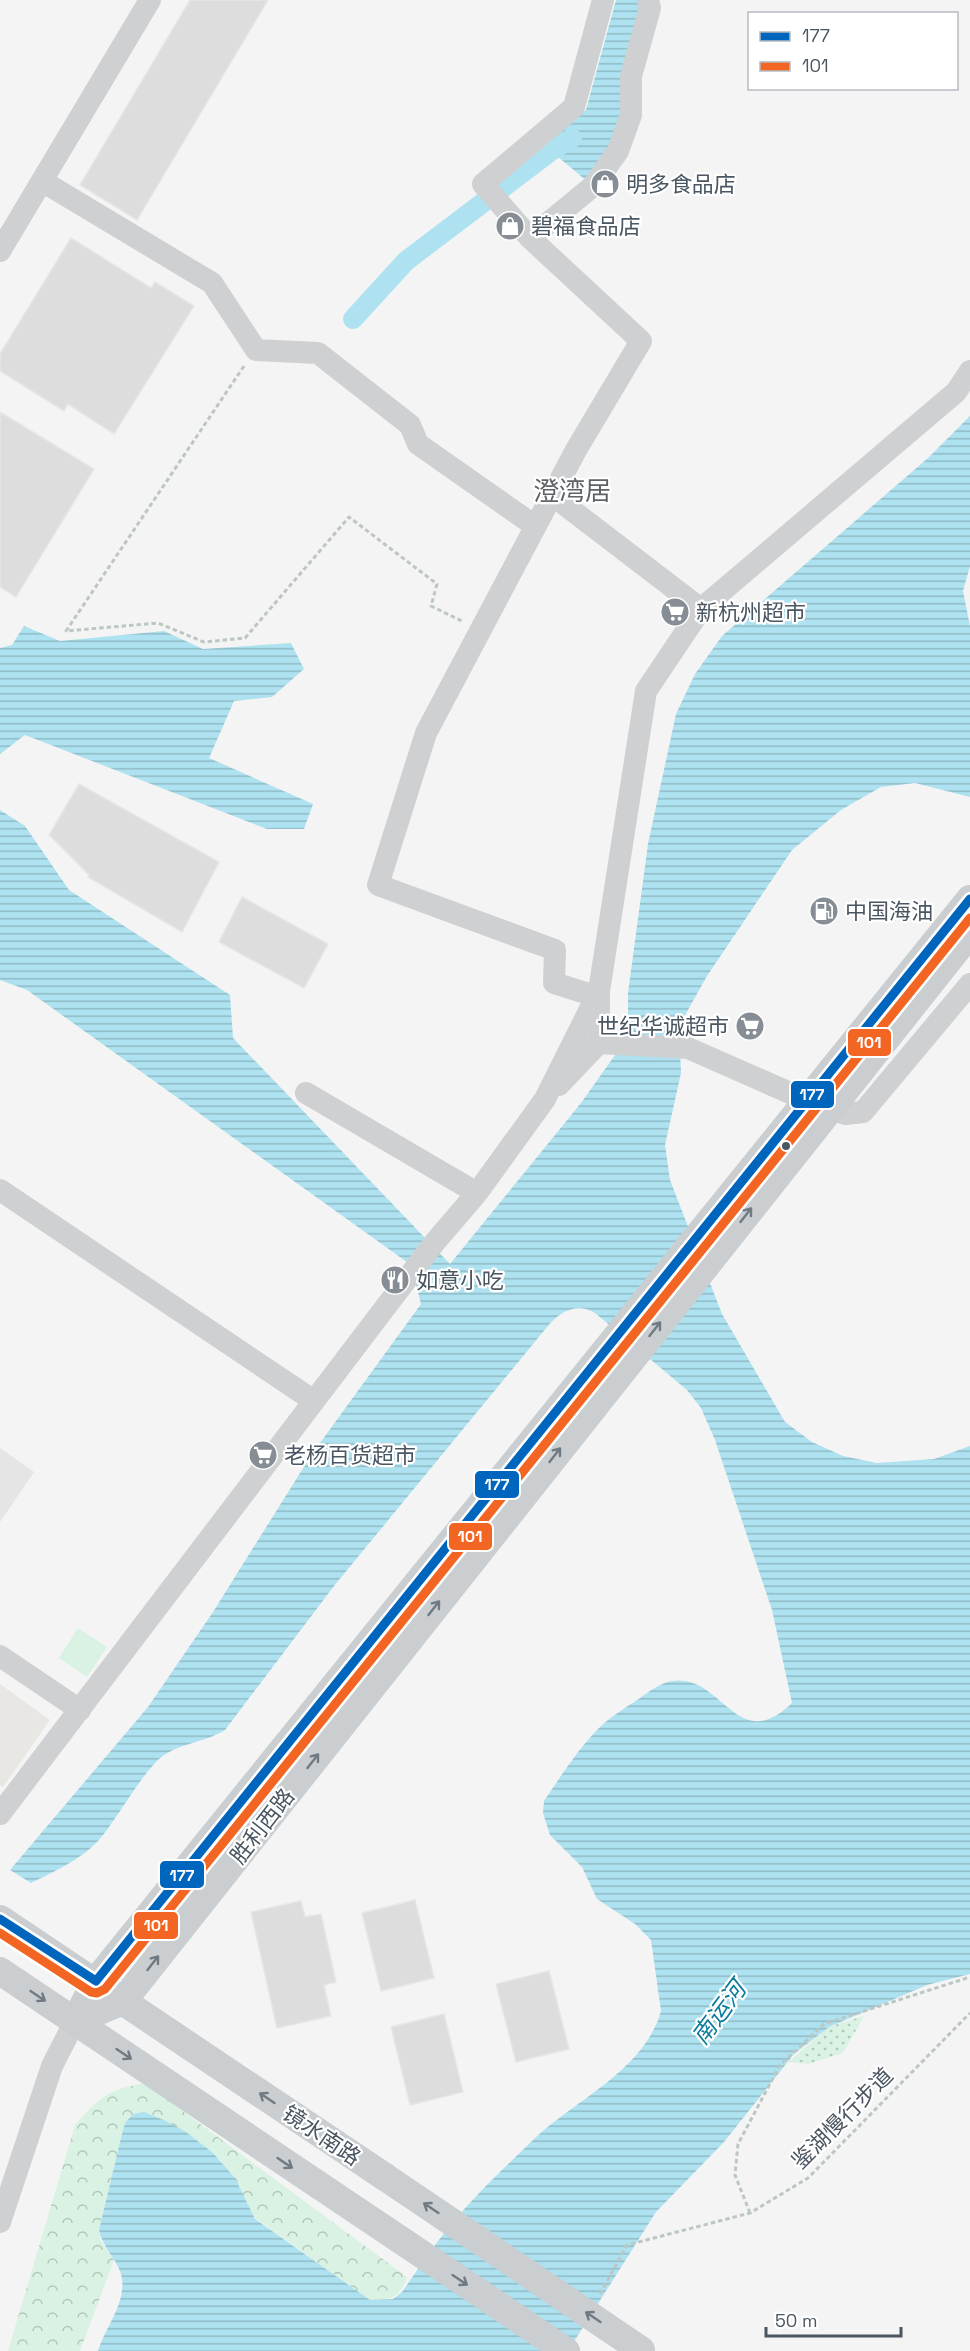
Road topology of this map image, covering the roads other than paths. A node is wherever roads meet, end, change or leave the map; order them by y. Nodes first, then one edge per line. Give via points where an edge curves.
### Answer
1 (150, 0) edge
2 (603, 0) edge
3 (648, 0) edge
4 (42, 180) junction
5 (530, 238) junction
6 (0, 251) edge
7 (970, 371) edge
8 (552, 495) junction
9 (535, 526) junction
10 (701, 609) junction
11 (970, 899) edge
12 (970, 933) edge
13 (970, 984) edge
14 (597, 994) junction
15 (606, 1043) junction
16 (306, 1093) dead end
17 (545, 1099) junction
18 (818, 1104) junction
19 (0, 1190) edge
20 (477, 1192) junction
21 (610, 1365) junction
22 (314, 1401) junction
23 (0, 1656) edge
24 (80, 1710) junction
25 (0, 1814) edge
26 (0, 1918) edge
27 (0, 1971) edge
28 (96, 1981) junction
29 (123, 2001) junction
30 (75, 2021) junction
31 (0, 2222) edge
32 (642, 2350) edge
33 (566, 2351) edge

1 - 4 street
2 - 5 street via 574,107 483,184
3 - 5 street via 650,9 631,76 632,115 618,151 593,186
4 - 6 street
4 - 9 street via 212,283 255,350 318,353 410,425 418,444
5 - 8 street via 641,340
7 - 10 street via 956,393
8 - 9 street
8 - 10 street
9 - 14 street via 426,733 378,885 555,950 554,983
10 - 14 street via 646,690
11 - 18 main road, 胜利西路
12 - 18 main road, 胜利西路
13 - 18 street via 863,1112 846,1114
14 - 15 street
14 - 17 street
15 - 17 street
15 - 18 street via 688,1048
16 - 20 street
17 - 20 street
18 - 21 main road, 胜利西路
19 - 22 street
20 - 22 street
21 - 28 main road, 胜利西路
29 -> 21 main road, 胜利西路
22 - 24 street
23 - 24 street
24 - 25 street
26 - 28 main road, 镜水南路
27 -> 30 main road, 镜水南路
28 - 29 main road, 镜水南路
28 - 30 main road, 胜利西路
29 - 30 main road, 胜利西路
32 -> 29 main road, 镜水南路, bridge
30 - 31 street, 胜利西路 via 51,2066
30 -> 33 main road, 镜水南路

